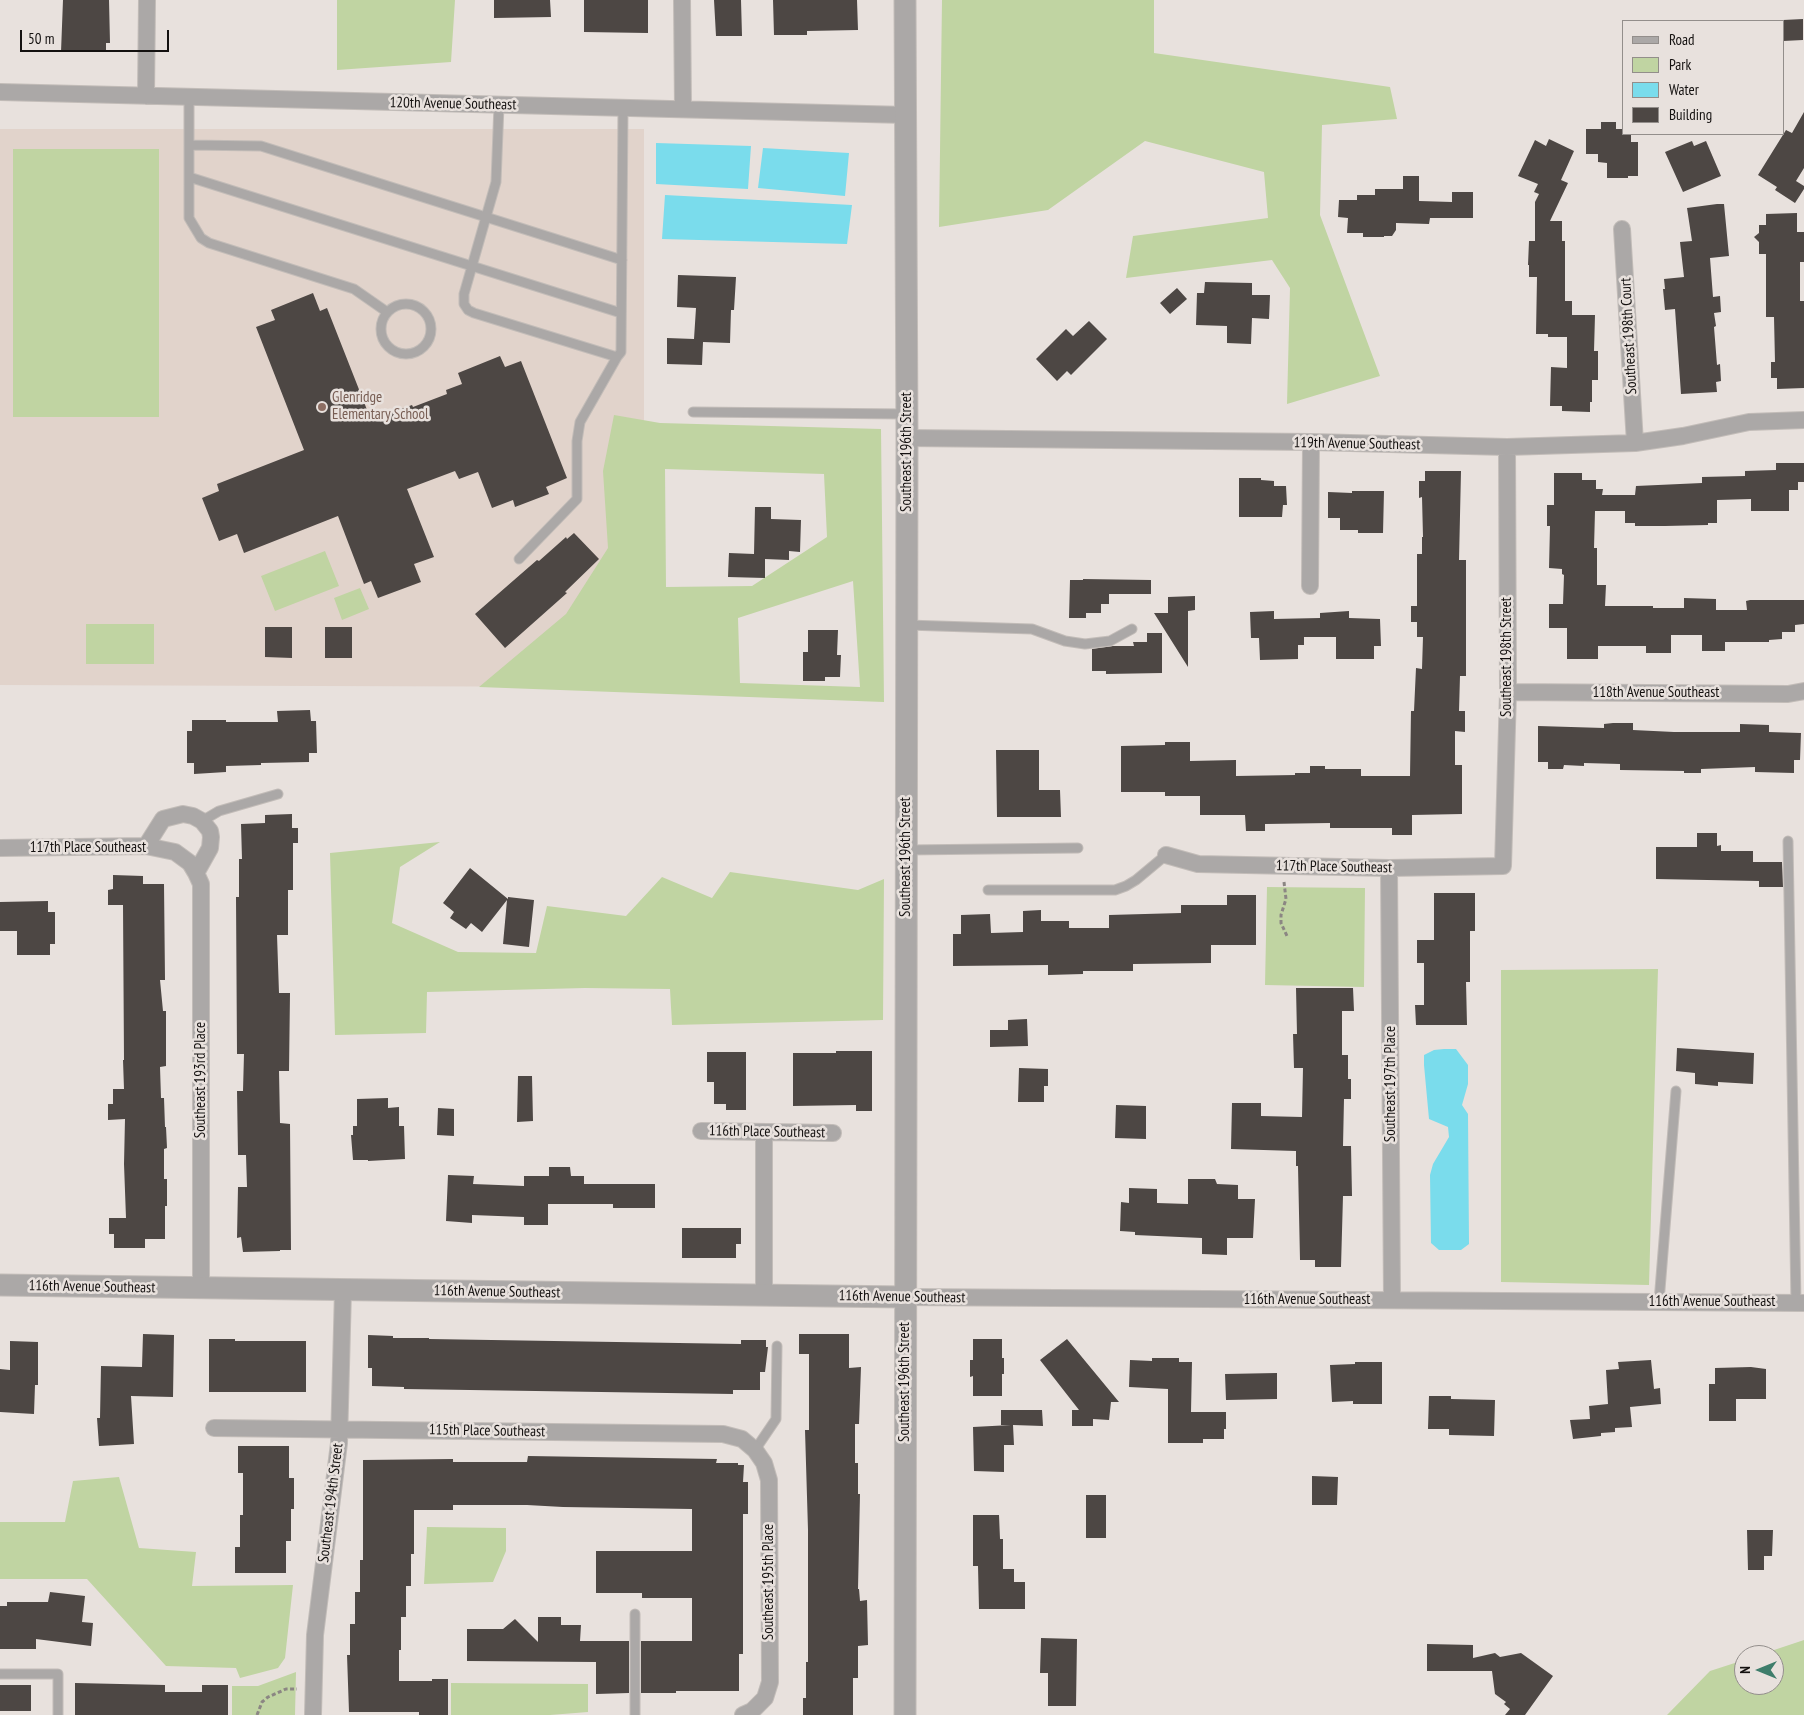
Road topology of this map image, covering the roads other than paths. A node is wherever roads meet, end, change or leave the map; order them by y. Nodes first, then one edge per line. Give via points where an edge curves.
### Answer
1 (147, 0) edge
2 (682, 0) edge
3 (905, 0) edge
4 (0, 92) edge
5 (146, 96) junction
6 (189, 97) junction
7 (499, 105) junction
8 (623, 108) junction
9 (684, 109) junction
10 (906, 115) junction
11 (189, 145) junction
12 (189, 177) junction
13 (486, 217) junction
14 (1622, 229) dead end
15 (622, 260) junction
16 (472, 265) junction
17 (387, 312) junction
18 (621, 313) junction
19 (617, 357) junction
20 (693, 412) dead end
21 (907, 414) junction
22 (1804, 420) edge
23 (907, 438) junction
24 (1311, 442) junction
25 (1635, 443) junction
26 (1507, 447) junction
27 (519, 559) dead end
28 (1310, 586) dead end
29 (907, 625) junction
30 (1132, 629) dead end
31 (1804, 690) edge
32 (1508, 692) junction
33 (278, 794) dead end
34 (202, 820) junction
35 (1788, 841) dead end
36 (146, 846) junction
37 (0, 848) edge
38 (1078, 848) dead end
39 (906, 850) junction
40 (1166, 855) joint
41 (1503, 866) joint
42 (1389, 868) junction
43 (196, 873) junction
44 (988, 890) dead end
45 (1676, 1091) dead end
46 (701, 1131) dead end
47 (764, 1132) junction
48 (833, 1133) dead end
49 (0, 1285) edge
50 (201, 1288) junction
51 (343, 1290) junction
52 (764, 1295) junction
53 (904, 1297) junction
54 (1392, 1300) junction
55 (1659, 1302) junction
56 (1800, 1303) edge
57 (777, 1346) dead end
58 (214, 1428) dead end
59 (340, 1429) junction
60 (755, 1450) junction
61 (636, 1614) dead end
62 (0, 1674) edge
63 (748, 1713) edge
64 (58, 1715) edge
65 (313, 1715) edge
66 (634, 1715) edge
67 (904, 1715) edge

1 - 5 street
2 - 9 street
3 - 10 street, Southeast 196th Street
4 - 5 street, 120th Avenue Southeast
5 - 6 street, 120th Avenue Southeast
6 - 7 street, 120th Avenue Southeast
6 - 11 lane
7 - 8 street, 120th Avenue Southeast
7 - 13 lane via 498,171
8 - 9 street, 120th Avenue Southeast
8 - 15 lane
9 - 10 street, 120th Avenue Southeast
10 - 21 street, Southeast 196th Street
11 - 12 lane
11 - 13 lane via 261,146
12 - 16 lane
12 - 17 lane via 189,218 201,238 354,289
13 - 15 lane
13 - 16 lane
14 - 25 street, Southeast 198th Court
15 - 18 lane
16 - 18 lane
16 - 19 lane via 464,294 468,310
17 - 17 lane via 382,334 390,348 396,352 412,353 425,345 431,329 425,312 410,304 402,304
18 - 19 lane via 621,352
19 - 27 lane via 580,422 576,441 577,499
20 - 21 lane
21 - 23 street, Southeast 196th Street
22 - 25 street, 119th Avenue Southeast via 1749,422
23 - 24 street, 119th Avenue Southeast
23 - 29 street, Southeast 196th Street
24 - 26 street, 119th Avenue Southeast
24 - 28 street
25 - 26 street, 119th Avenue Southeast
26 - 32 street, Southeast 198th Street
29 - 30 lane via 1032,629 1065,641 1085,644 1110,641
29 - 39 street, Southeast 196th Street
31 - 32 street, 118th Avenue Southeast via 1788,694
32 - 41 street, Southeast 198th Street
33 - 34 lane via 219,811
34 - 36 street via 183,814 163,819
34 - 43 street via 210,831 210,848
35 - 56 lane
36 - 37 street, 117th Place Southeast
36 - 43 street, 117th Place Southeast via 175,852 190,863
38 - 39 lane
39 - 53 street, Southeast 196th Street
40 - 42 street, 117th Place Southeast via 1198,864
40 - 44 lane via 1136,880 1115,890
41 - 42 street, 117th Place Southeast
42 - 54 street, Southeast 197th Place
43 - 50 street, Southeast 193rd Place via 201,884
45 - 55 lane
46 - 47 street, 116th Place Southeast
47 - 48 street, 116th Place Southeast
47 - 52 street
49 - 50 street, 116th Avenue Southeast
50 - 51 street, 116th Avenue Southeast
51 - 52 street, 116th Avenue Southeast
51 - 59 street, Southeast 194th Street
52 - 53 street, 116th Avenue Southeast
53 - 54 street, 116th Avenue Southeast
53 - 67 street, Southeast 196th Street
54 - 55 street, 116th Avenue Southeast
55 - 56 street, 116th Avenue Southeast
57 - 60 lane via 776,1419
58 - 59 street, 115th Place Southeast
59 - 60 street, 115th Place Southeast via 723,1434 742,1439
59 - 65 street, Southeast 194th Street via 315,1635
60 - 63 street, Southeast 195th Place via 764,1463 768,1480 770,1682 765,1698
61 - 66 lane
62 - 64 lane via 58,1674

